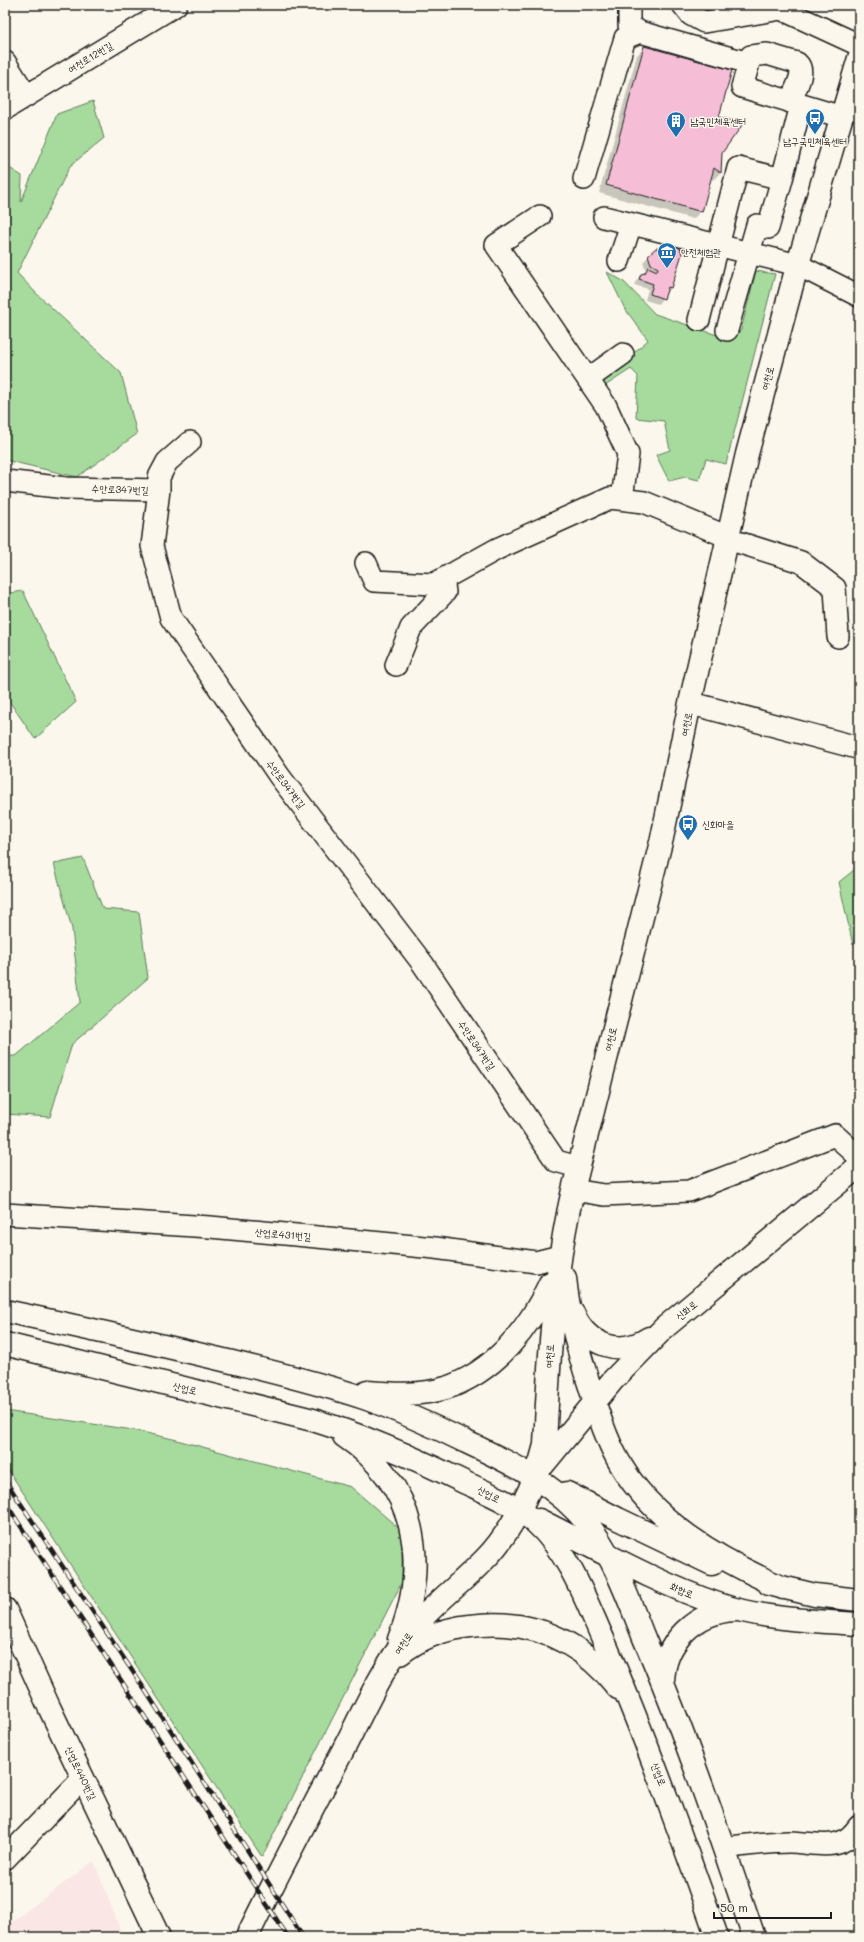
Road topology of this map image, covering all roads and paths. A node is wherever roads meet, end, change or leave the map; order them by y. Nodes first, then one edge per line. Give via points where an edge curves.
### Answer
1 (176, 5) edge
2 (683, 5) edge
3 (631, 25) edge
4 (859, 45) edge
5 (859, 58) edge
6 (5, 62) edge
7 (749, 63) junction
8 (26, 95) junction
9 (795, 104) junction
10 (5, 109) edge
11 (849, 111) edge
12 (584, 179) dead end
13 (782, 179) junction
14 (540, 216) dead end
15 (604, 217) dead end
16 (632, 224) junction
17 (717, 245) junction
18 (749, 253) junction
19 (619, 260) dead end
20 (798, 265) junction
21 (859, 296) edge
22 (698, 320) dead end
23 (727, 330) dead end
24 (623, 354) dead end
25 (588, 380) junction
26 (190, 442) dead end
27 (5, 481) edge
28 (159, 490) junction
29 (622, 499) junction
30 (728, 538) junction
31 (366, 563) dead end
32 (443, 579) junction
33 (838, 637) dead end
34 (396, 665) dead end
35 (690, 703) junction
36 (859, 748) edge
37 (859, 1157) edge
38 (859, 1166) edge
39 (578, 1168) junction
40 (573, 1190) junction
41 (5, 1214) edge
42 (564, 1228) junction
43 (560, 1256) junction
44 (5, 1298) edge
45 (567, 1300) junction
46 (5, 1311) edge
47 (664, 1328) junction
48 (145, 1341) junction
49 (5, 1344) edge
50 (328, 1386) junction
51 (594, 1402) junction
52 (313, 1420) junction
53 (536, 1476) junction
54 (518, 1509) junction
55 (607, 1554) junction
56 (783, 1588) junction
57 (859, 1600) edge
58 (5, 1609) edge
59 (740, 1610) junction
60 (859, 1624) edge
61 (10, 1633) edge
62 (387, 1667) junction
63 (663, 1682) junction
64 (635, 1713) junction
65 (83, 1778) junction
66 (859, 1826) edge
67 (724, 1848) junction
68 (5, 1859) edge
69 (159, 1937) edge
70 (247, 1937) edge
71 (717, 1937) edge
72 (754, 1937) edge

1 - 8 street, 여천로12번길
2 - 4 street via 691,15 704,22 781,9
3 - 7 street
3 - 12 street
5 - 11 main road, 여천로
6 - 8 street
7 - 9 street via 742,87
7 - 9 street via 751,56 767,54 797,62 802,73
8 - 10 street, 여천로12번길
9 - 11 street
9 - 13 street
11 - 20 main road, 여천로
13 - 17 street via 738,168
13 - 18 street via 768,228 757,226
14 - 25 street via 496,245
15 - 16 street
16 - 17 street
16 - 19 street
17 - 18 street
17 - 22 street
18 - 20 street
18 - 23 street
20 - 21 street
20 - 30 main road, 여천로 via 747,454
24 - 25 street
25 - 29 street via 606,406 628,454
26 - 28 street via 167,462 159,477
27 - 28 street, 수안로347번길 via 66,488
28 - 39 street, 수안로347번길 via 152,546 171,618 280,777 423,964 556,1161
29 - 30 street via 644,502
29 - 32 street via 610,498 497,549
30 - 33 street via 801,562 835,588
30 - 35 main road, 여천로
31 - 32 street via 374,582 434,584
32 - 34 street via 445,592 411,628
35 - 36 main road, 여천로
35 - 39 main road, 여천로 via 662,838
37 - 40 street via 835,1135 689,1191 604,1195
38 - 47 main road, 신화로
39 - 40 main road, 여천로
40 - 42 main road, 여천로
41 - 43 street, 산업로431번길 via 210,1226 435,1248 536,1262
42 - 43 main road, 여천로
42 - 45 main road via 563,1265
43 - 50 main road via 540,1306 524,1329 486,1367 465,1380 420,1393 396,1394
43 - 53 main road, 여천로 via 550,1336 545,1445
44 - 48 main road
45 - 47 main road via 582,1328 610,1347 632,1347
45 - 51 main road via 573,1331
46 - 48 main road
47 - 51 main road, 신화로
48 - 50 main road
49 - 52 main road, 산업로
50 - 53 main road via 414,1418
51 - 53 main road, 신화로
51 - 56 main road via 617,1458 633,1485 648,1502 711,1551 744,1571
52 - 54 main road, 산업로 via 354,1432 400,1451
52 - 62 main road via 338,1431 372,1458 396,1488 408,1516 414,1547 412,1590 403,1630
53 - 54 main road, 여천로
53 - 55 main road via 579,1513
53 - 56 main road via 618,1520 713,1564
54 - 55 main road, 화합로
54 - 62 main road, 여천로 via 509,1528 493,1550 416,1625
54 - 64 main road, 산업로 via 537,1523 550,1538 573,1574
55 - 59 main road, 화합로 via 694,1595
55 - 63 main road
56 - 57 main road
58 - 61 main road, 산업로440번길
59 - 60 main road, 화합로 via 812,1621
59 - 63 main road via 712,1613 689,1626 666,1657
61 - 65 main road, 산업로440번길
62 - 64 main road via 409,1647 438,1632 479,1624 502,1623 522,1626 559,1638 576,1649 611,1679
62 - 70 main road, 여천로
63 - 67 main road
64 - 71 main road, 산업로
65 - 68 street
65 - 69 main road, 산업로440번길
66 - 67 street via 850,1837 840,1843 788,1842
67 - 72 main road

